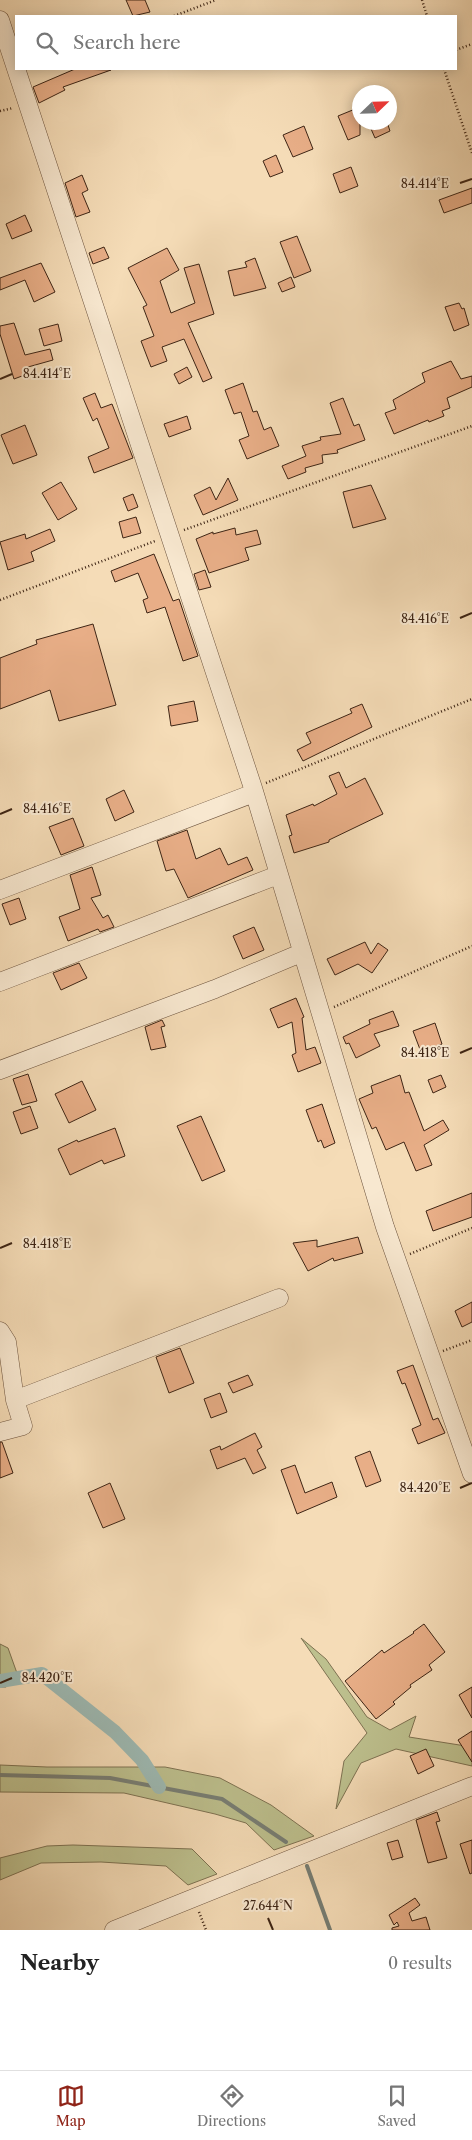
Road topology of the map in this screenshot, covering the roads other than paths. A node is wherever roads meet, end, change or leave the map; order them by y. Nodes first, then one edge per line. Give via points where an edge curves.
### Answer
1 (0, 20) edge
2 (15, 65) edge
3 (17, 70) edge
4 (253, 790) junction
5 (278, 875) junction
6 (0, 890) edge
7 (301, 953) junction
8 (0, 982) edge
9 (0, 1070) edge
10 (279, 1298) dead end
11 (0, 1331) edge
12 (15, 1400) junction
13 (0, 1432) edge
14 (472, 1474) edge
15 (472, 1786) edge
16 (114, 1930) edge

1 - 2 street
3 - 4 street
4 - 5 street
4 - 6 street
5 - 7 street
5 - 8 street
7 - 9 street
7 - 14 street via 397,1260
10 - 12 street
11 - 12 street via 7,1342
12 - 13 street via 23,1426
15 - 16 street

